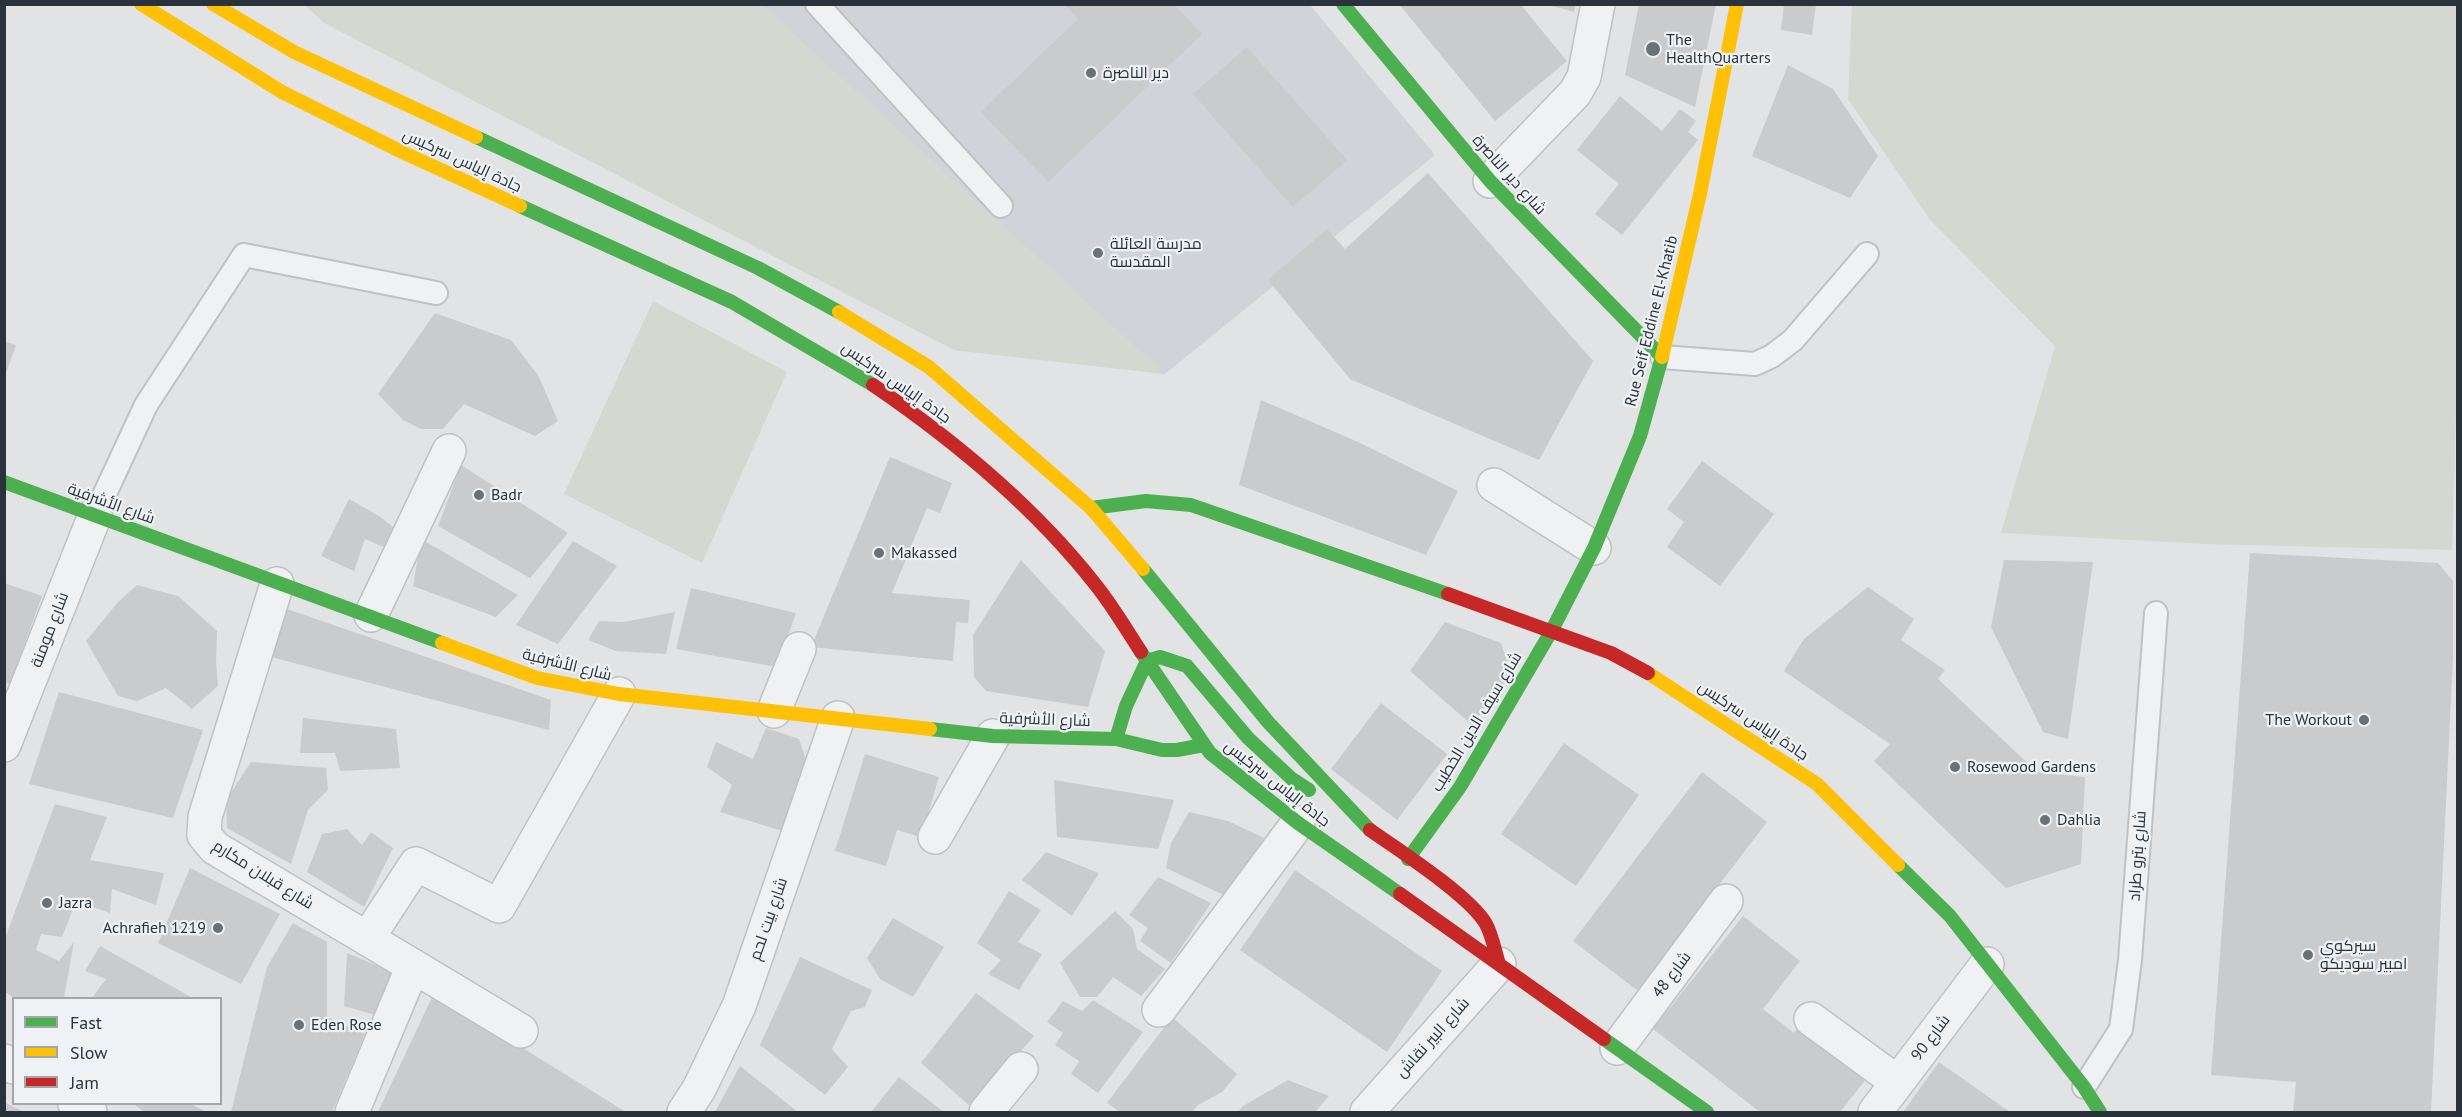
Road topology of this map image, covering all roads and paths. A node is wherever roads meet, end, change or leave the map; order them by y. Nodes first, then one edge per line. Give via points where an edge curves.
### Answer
1 (141, 4) edge
2 (213, 4) edge
3 (817, 4) edge
4 (1343, 4) edge
5 (1598, 4) edge
6 (1737, 4) edge
7 (1490, 181) junction
8 (1001, 206) dead end
9 (1867, 254) dead end
10 (436, 293) dead end
11 (1662, 357) junction
12 (449, 451) dead end
13 (4, 482) edge
14 (1494, 485) dead end
15 (1091, 508) junction
16 (95, 515) junction
17 (1594, 548) junction
18 (277, 584) junction
19 (2156, 613) dead end
20 (371, 615) junction
21 (1552, 630) junction
22 (799, 649) dead end
23 (1147, 661) junction
24 (619, 694) junction
25 (774, 711) junction
26 (838, 718) junction
27 (993, 736) junction
28 (1116, 739) junction
29 (4, 745) edge
30 (1204, 745) junction
31 (1298, 823) junction
32 (1367, 827) junction
33 (935, 837) dead end
34 (1408, 859) junction
35 (1726, 901) dead end
36 (367, 939) junction
37 (1499, 964) junction
38 (1987, 964) junction
39 (413, 966) junction
40 (1159, 1010) dead end
41 (1811, 1019) dead end
42 (521, 1031) dead end
43 (1617, 1048) junction
44 (1021, 1069) dead end
45 (1898, 1082) junction
46 (2084, 1088) junction
47 (77, 1105) edge
48 (90, 1113) edge
49 (352, 1113) edge
50 (684, 1113) edge
51 (986, 1113) edge
52 (1367, 1113) edge
53 (1707, 1113) edge
54 (1875, 1113) edge
55 (2100, 1113) edge

1 - 23 main road, جادة إلياس سركيس via 282,92 402,152 732,302 854,372 980,465 1045,527 1095,584
2 - 15 main road, جادة إلياس سركيس via 336,72 758,268 842,314 929,367
3 - 8 lane
4 - 7 main road, شارع دير الناصرة
5 - 7 street via 1584,77 1575,93
6 - 11 main road, Rue Seif Eddine El-Khatib via 1700,194
7 - 11 main road, شارع دير الناصرة
9 - 11 lane via 1793,340 1772,356 1755,364
10 - 16 lane via 244,255 146,405
11 - 17 main road, Rue Seif Eddine El-Khatib via 1640,436
12 - 20 street
13 - 16 main road, شارع الأشرفية
14 - 17 street
15 - 21 main road, جادة إلياس سركيس via 1146,501 1191,505
15 - 32 main road, جادة إلياس سركيس via 1268,722
16 - 18 main road, شارع الأشرفية
16 - 29 street, شارع مومنة
17 - 21 main road, Rue Seif Eddine El-Khatib
18 - 20 main road, شارع الأشرفية
18 - 36 street, شارع قبلان مكارم via 205,818 204,835 215,848
19 - 46 lane, شارع بترو طراد via 2130,960 2121,1029
20 - 24 main road, شارع الأشرفية via 537,678
21 - 34 main road, شارع سيف الدين الخطيب via 1460,787
21 - 38 main road, جادة إلياس سركيس via 1611,653 1665,682 1817,784 1950,916
22 - 25 street
23 - 28 main road
23 - 30 main road, جادة إلياس سركيس
23 - 32 main road via 1160,657 1187,666 1248,738 1292,779
24 - 25 main road, شارع الأشرفية
24 - 36 street via 499,906 416,864
25 - 26 main road, شارع الأشرفية
26 - 27 main road, شارع الأشرفية
26 - 50 street, شارع بيت لحم via 739,1006
27 - 28 main road, شارع الأشرفية
27 - 33 street
28 - 30 main road, شارع الأشرفية via 1162,750
30 - 31 main road, جادة إلياس سركيس via 1239,778
31 - 37 main road, جادة إلياس سركيس
31 - 40 street
32 - 34 main road, جادة إلياس سركيس
34 - 37 main road, جادة إلياس سركيس via 1476,912 1486,924
35 - 43 street, شارع 48
36 - 39 street, شارع قبلان مكارم
37 - 43 main road, جادة إلياس سركيس
37 - 52 street, شارع البير نقاش
38 - 45 street, شارع 90
38 - 46 main road, جادة إلياس سركيس
39 - 42 street, شارع قبلان مكارم
39 - 49 street
41 - 45 street
43 - 53 main road, جادة إلياس سركيس
44 - 51 street
45 - 54 street, شارع 90
46 - 55 main road, جادة إلياس سركيس
47 - 48 street

